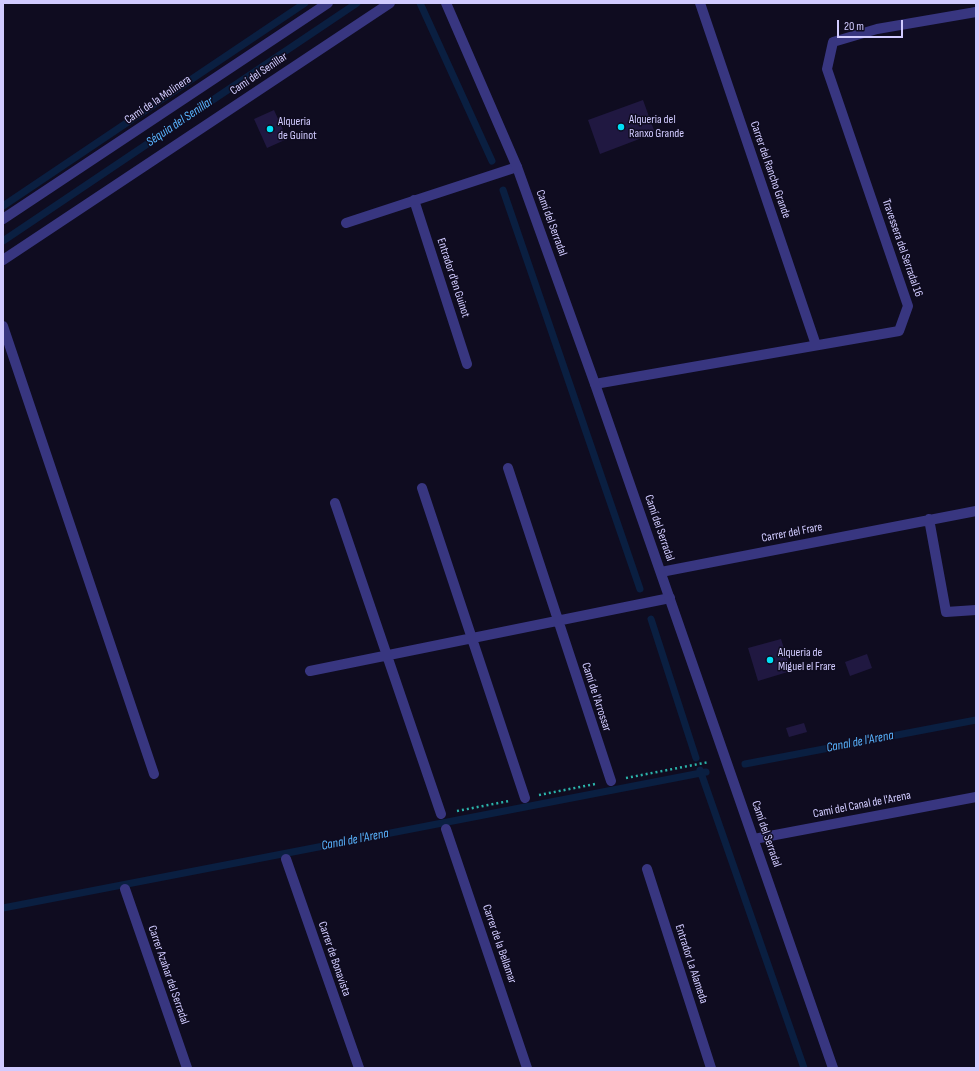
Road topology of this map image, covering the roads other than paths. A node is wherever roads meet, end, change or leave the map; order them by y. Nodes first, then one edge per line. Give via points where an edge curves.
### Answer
1 (328, 3) edge
2 (390, 3) edge
3 (446, 3) edge
4 (700, 3) edge
5 (976, 12) edge
6 (517, 167) junction
7 (414, 200) junction
8 (3, 219) edge
9 (346, 223) dead end
10 (3, 260) edge
11 (3, 326) edge
12 (816, 345) junction
13 (467, 364) dead end
14 (596, 384) junction
15 (508, 468) dead end
16 (422, 488) dead end
17 (335, 503) dead end
18 (976, 511) edge
19 (929, 519) junction
20 (661, 572) junction
21 (670, 598) junction
22 (976, 610) edge
23 (557, 621) junction
24 (472, 639) junction
25 (386, 656) junction
26 (310, 671) dead end
27 (154, 774) dead end
28 (611, 781) road end
29 (976, 797) edge
30 (525, 798) road end
31 (441, 814) road end
32 (446, 829) dead end
33 (754, 839) junction
34 (286, 859) dead end
35 (647, 869) dead end
36 (125, 890) dead end
37 (187, 1068) edge
38 (358, 1068) edge
39 (527, 1068) edge
40 (711, 1068) edge
41 (833, 1068) edge

1 - 8 street, Camí de la Molinera
2 - 10 street, Camí del Senillar
3 - 6 street, Camí del Serradal
4 - 12 street, Carrer del Rancho Grande
5 - 12 street, Travessera del Serradal 16 via 877,29 833,42 827,69 908,306 899,330
6 - 7 street
6 - 14 street, Camí del Serradal
7 - 9 street
7 - 13 street, Entrador d'en Guinot
11 - 27 street
12 - 14 street, Travessera del Serradal 16
14 - 20 street, Camí del Serradal
15 - 23 street, Camí de l'Arrossar
16 - 24 street
17 - 25 street
18 - 19 street, Carrer del Frare
19 - 20 street, Carrer del Frare
19 - 22 street via 946,612
20 - 21 street, Camí del Serradal
21 - 23 street
21 - 33 street, Camí del Serradal
23 - 24 street
23 - 28 street, Camí de l'Arrossar
24 - 25 street
24 - 30 street
25 - 26 street
25 - 31 street
29 - 33 street, Camí del Canal de l'Arena
32 - 39 street, Carrer de la Bellamar
33 - 41 street, Camí del Serradal
34 - 38 street, Carrer de Bonavista
35 - 40 street, Entrador La Alameda
36 - 37 street, Carrer Azahar del Serradal

